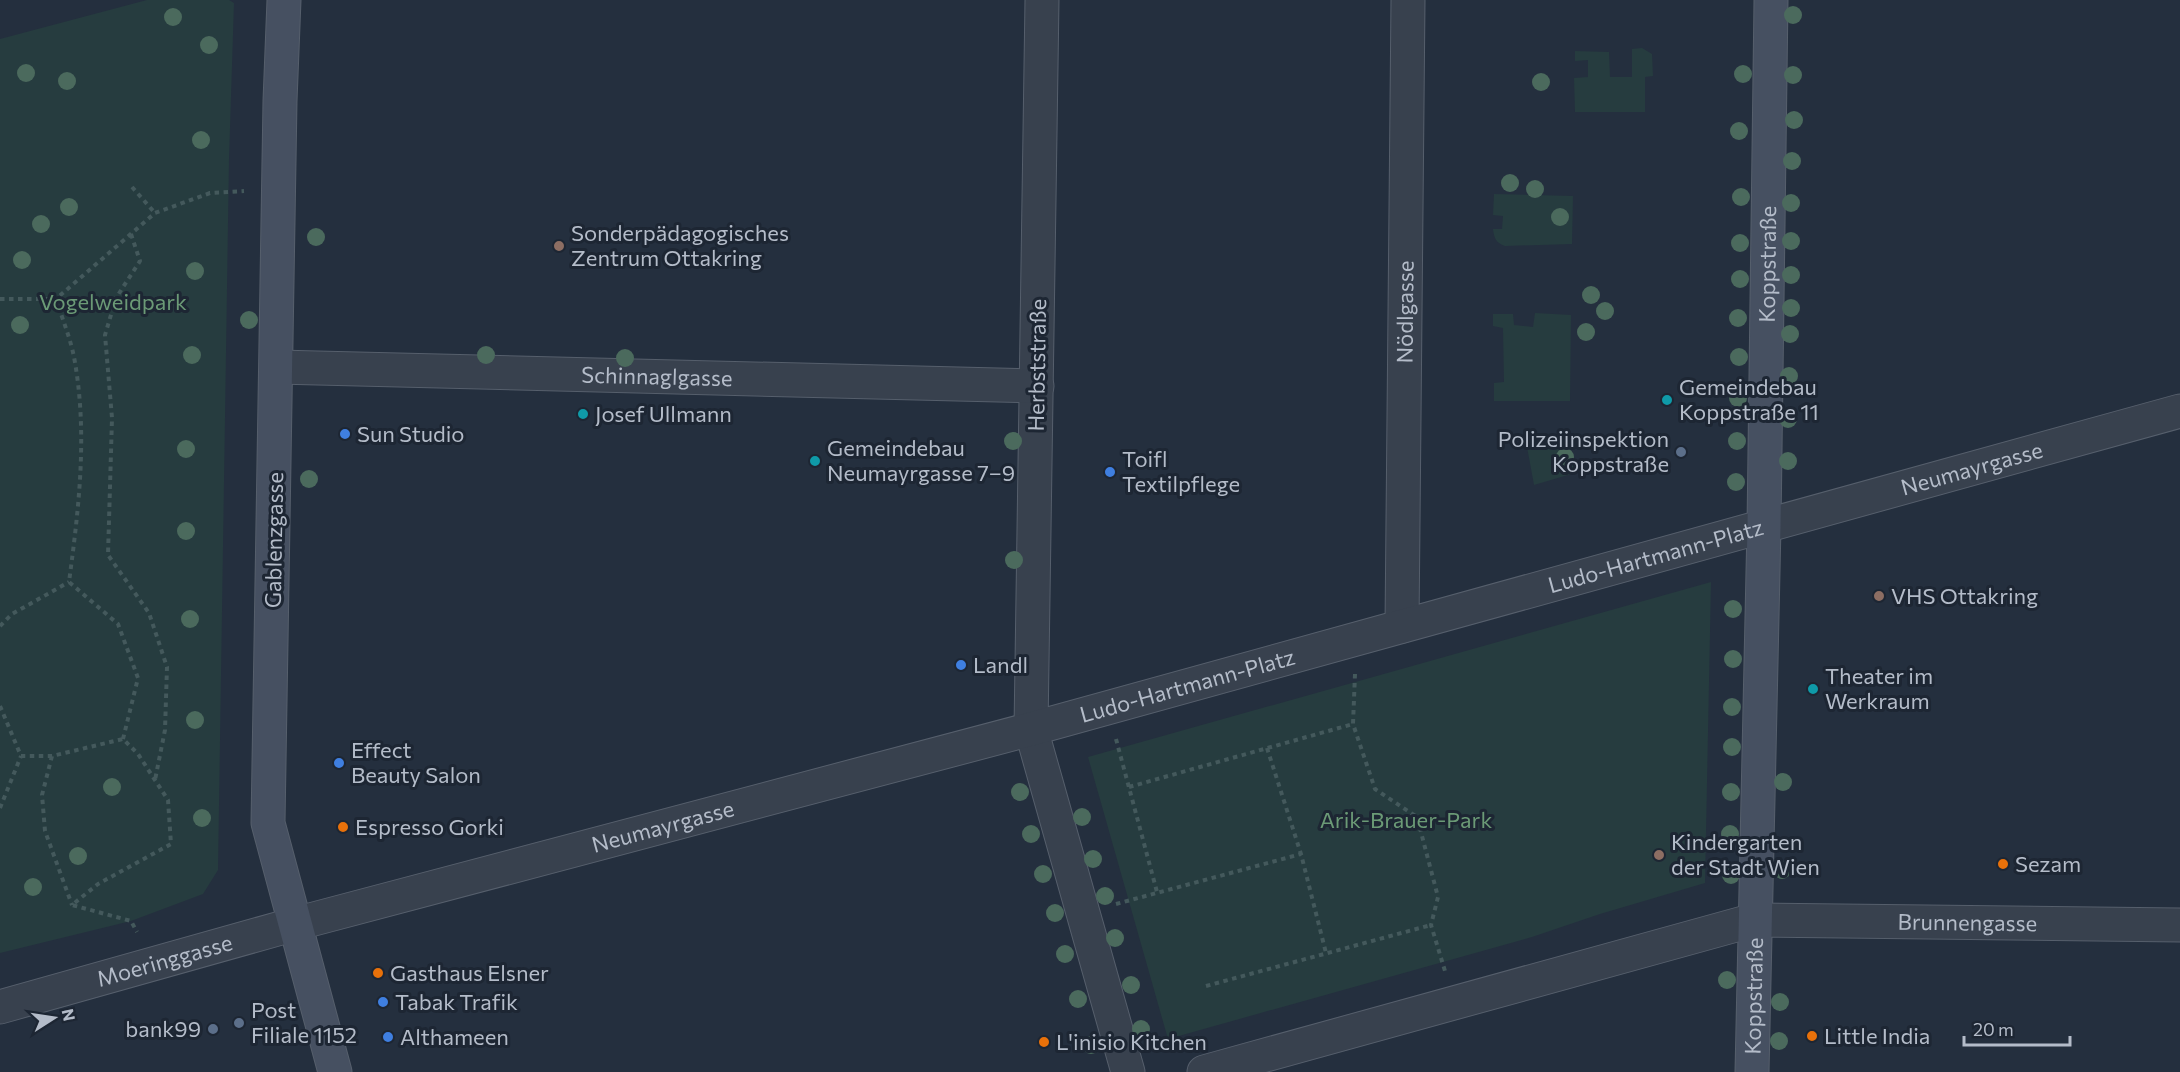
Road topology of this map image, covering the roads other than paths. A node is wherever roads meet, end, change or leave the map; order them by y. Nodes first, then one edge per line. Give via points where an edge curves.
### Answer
1 (284, 0) edge
2 (1042, 0) edge
3 (1408, 0) edge
4 (1770, 0) edge
5 (277, 367) junction
6 (1037, 386) junction
7 (2180, 411) edge
8 (1764, 526) junction
9 (1402, 626) junction
10 (1031, 729) junction
11 (1754, 920) junction
12 (295, 924) junction
13 (2180, 925) edge
14 (0, 1007) edge
15 (335, 1072) edge
16 (1128, 1072) edge
17 (1204, 1072) edge
18 (1752, 1072) edge

1 - 5 main road, Gablenzgasse
2 - 6 street, Herbststraße
3 - 9 street, Nödlgasse
4 - 8 main road, Koppstraße
5 - 6 street, Schinnaglgasse
5 - 12 main road, Gablenzgasse via 268,824
6 - 10 street, Herbststraße
7 - 8 street, Neumayrgasse
8 - 9 street, Ludo-Hartmann-Platz
8 - 11 main road, Ludo-Hartmann-Platz
9 - 10 street, Ludo-Hartmann-Platz
10 - 12 street, Neumayrgasse
10 - 16 street
11 - 13 street, Brunnengasse
11 - 17 street
11 - 18 main road, Koppstraße
12 - 14 street, Moeringgasse
12 - 15 main road, Gablenzgasse

